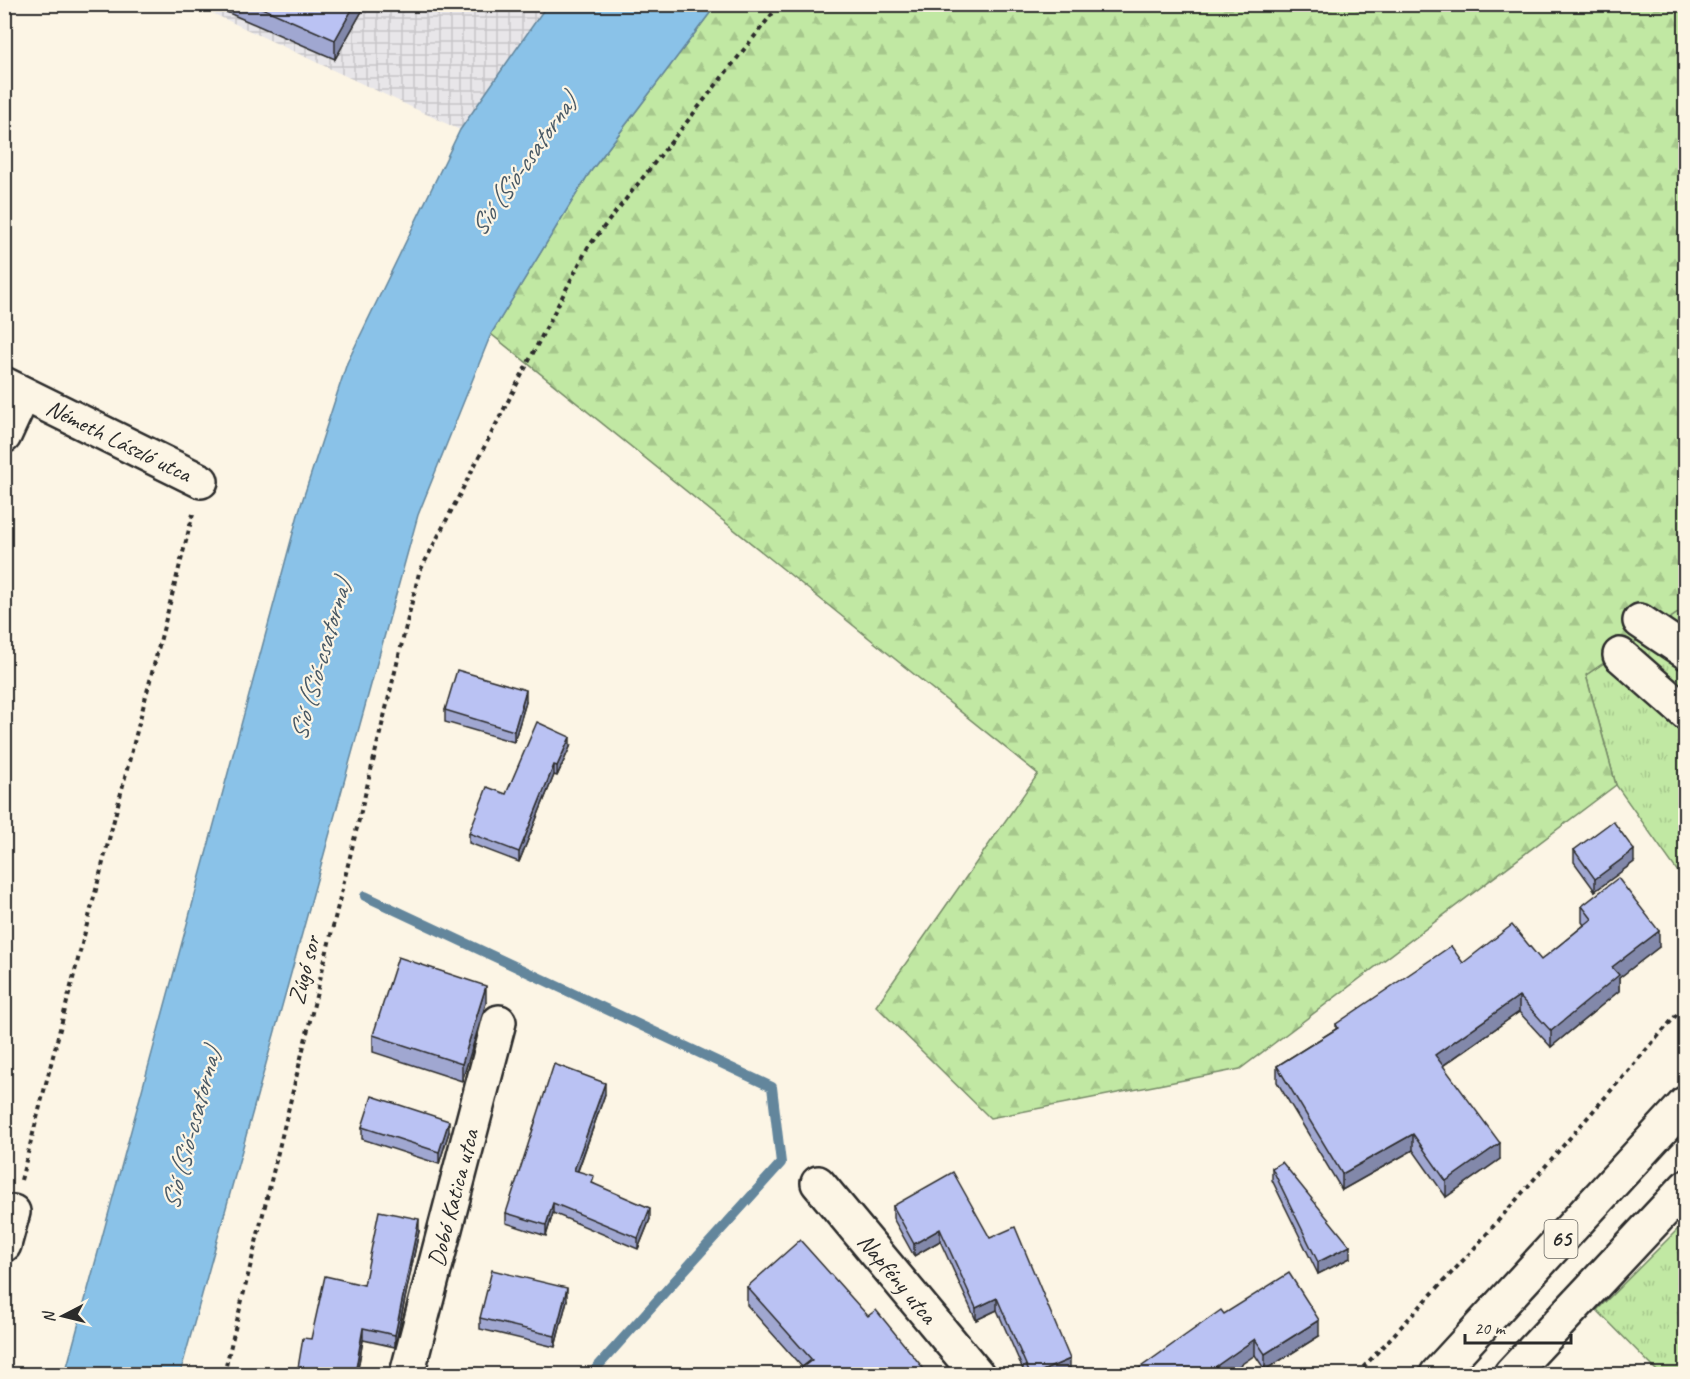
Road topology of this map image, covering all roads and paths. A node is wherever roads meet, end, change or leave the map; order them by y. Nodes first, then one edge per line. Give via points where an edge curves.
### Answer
1 (780, 4) edge
2 (14, 389) edge
3 (4, 436) edge
4 (201, 481) joint
5 (1640, 621) dead end
6 (1686, 652) edge
7 (1620, 655) dead end
8 (1686, 712) edge
9 (1686, 1004) edge
10 (499, 1022) dead end
11 (1686, 1102) edge
12 (819, 1183) dead end
13 (1686, 1187) edge
14 (13, 1212) joint
15 (4, 1245) edge
16 (224, 1374) edge
17 (407, 1374) edge
18 (977, 1374) edge
19 (1357, 1374) edge
20 (1437, 1374) edge
21 (1511, 1374) edge

1 - 16 path, Zúgó sor via 588,247 419,573
2 - 3 street
2 - 4 street, Németh László utca
4 - 14 path
5 - 6 street
7 - 8 street
9 - 19 path via 1472,1252
10 - 17 street, Dobó Katica utca
11 - 20 street, 65
12 - 18 street, Napfény utca
13 - 21 street, 65
14 - 15 street

